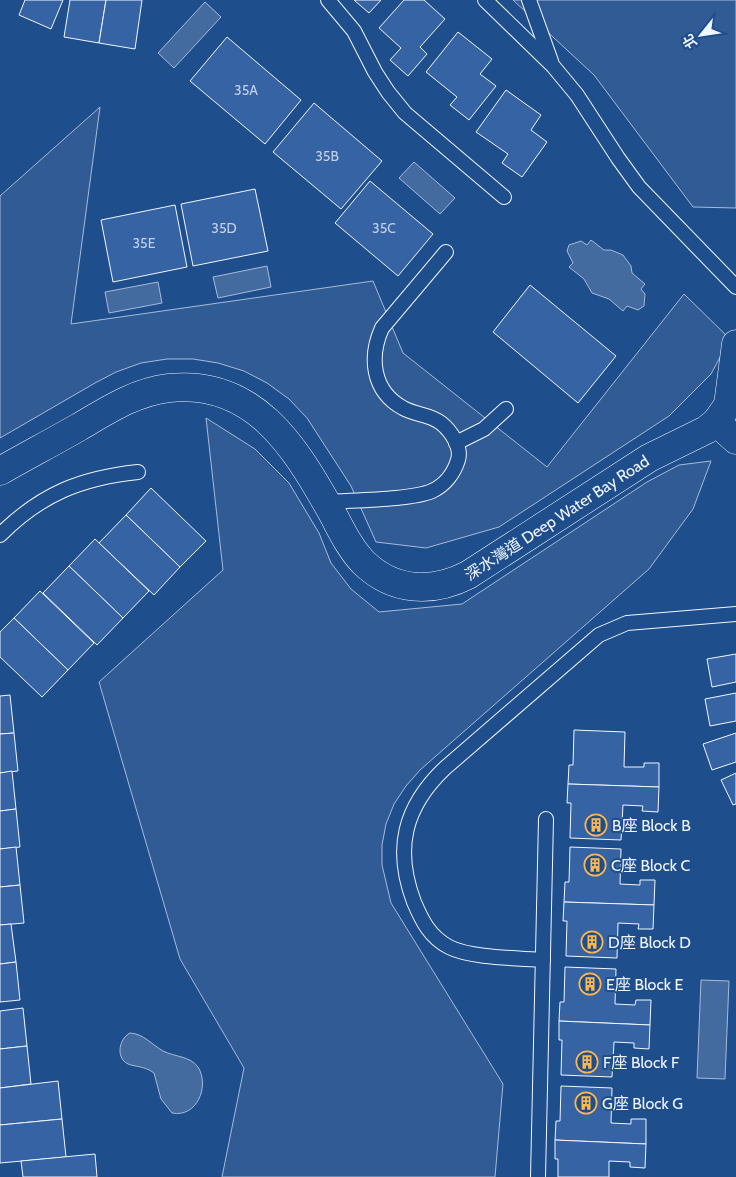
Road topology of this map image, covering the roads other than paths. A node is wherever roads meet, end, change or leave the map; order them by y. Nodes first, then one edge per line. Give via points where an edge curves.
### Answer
1 (328, 0) edge
2 (485, 0) edge
3 (529, 0) edge
4 (553, 66) junction
5 (504, 196) dead end
6 (446, 252) dead end
7 (736, 287) edge
8 (736, 344) edge
9 (506, 409) dead end
10 (716, 422) junction
11 (736, 440) edge
12 (456, 443) junction
13 (0, 472) edge
14 (138, 472) dead end
15 (326, 502) junction
16 (0, 535) edge
17 (736, 614) edge
18 (546, 819) dead end
19 (543, 960) junction
20 (538, 1177) edge

1 - 5 lane via 354,31 379,79 405,113
2 - 4 lane
3 - 4 lane
4 - 7 lane via 577,95 639,187
6 - 12 lane via 382,328 373,357 374,372 390,399 403,408 441,423
8 - 10 street, 深水灣道 Deep Water Bay Road via 728,405
9 - 12 lane via 484,429
10 - 11 street
10 - 15 street, 深水灣道 Deep Water Bay Road via 649,458 468,575 436,587 401,585 374,572 354,550
12 - 15 lane via 459,456 456,466 443,484 423,495
13 - 15 street, 深水灣道 Deep Water Bay Road via 128,399 169,388 191,388 233,398 269,421 297,454
14 - 16 lane via 82,482 55,493
17 - 19 lane via 627,623 599,635 445,768 417,801 404,842 404,863 407,884 427,929 449,947 462,952
18 - 19 lane
19 - 20 lane

